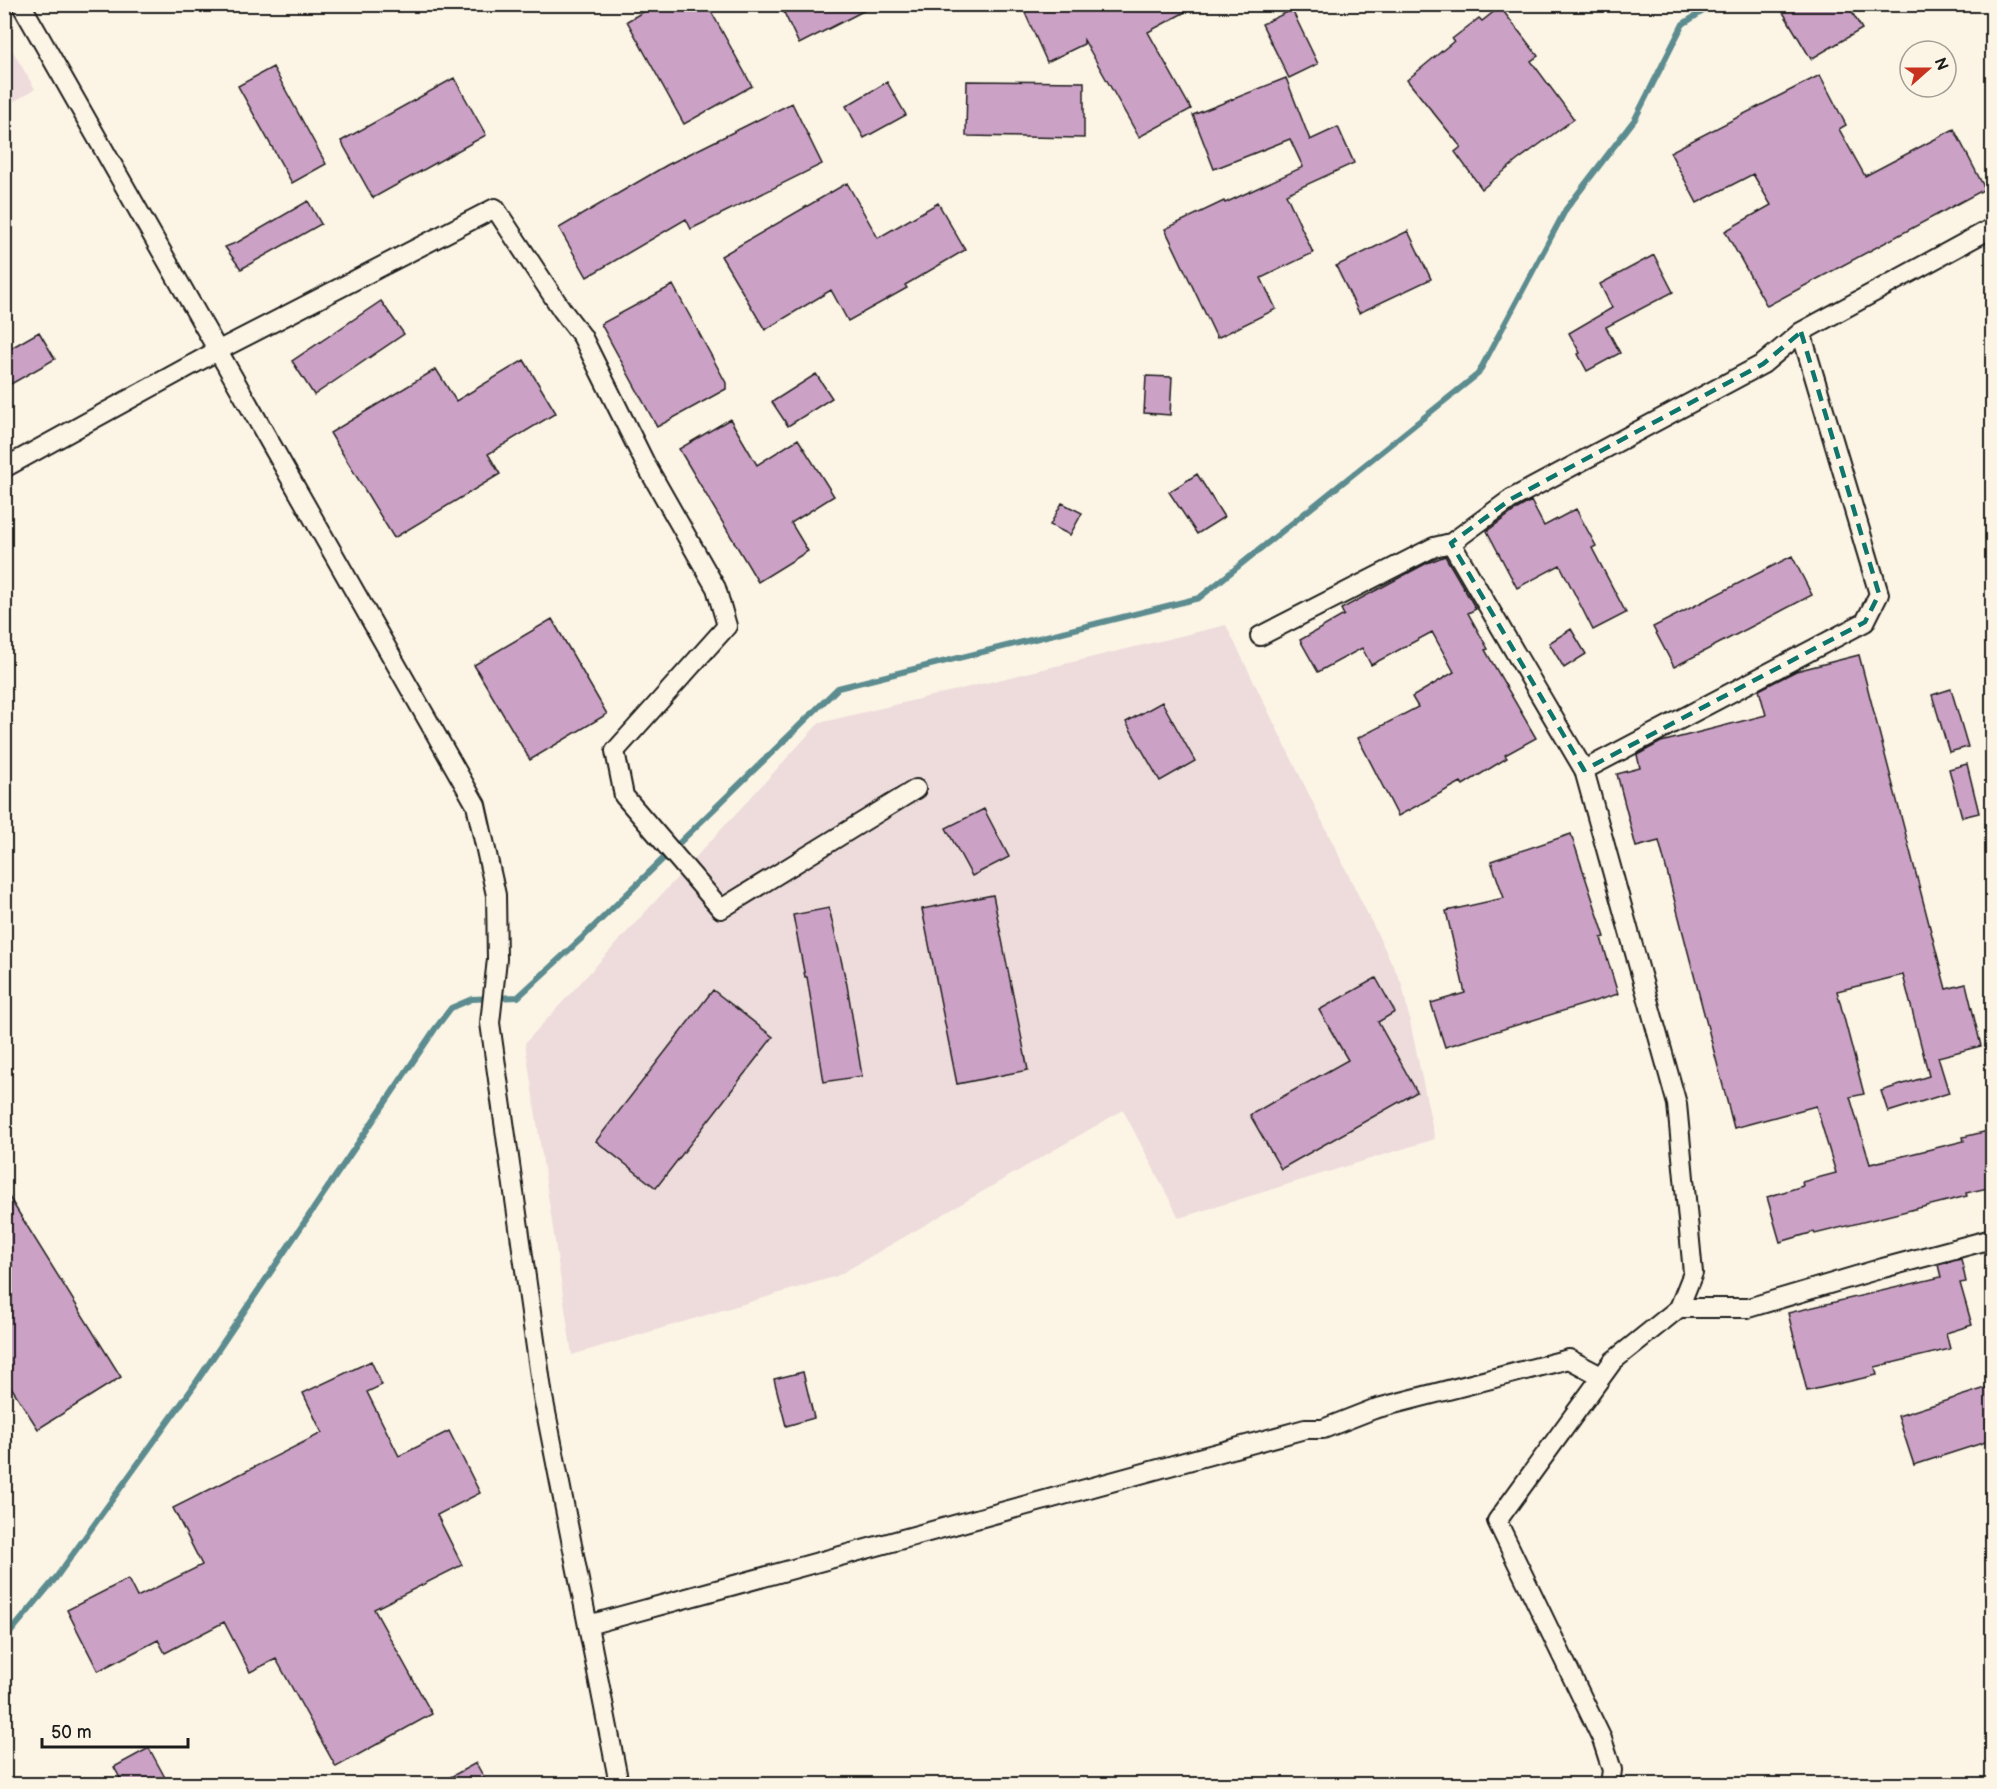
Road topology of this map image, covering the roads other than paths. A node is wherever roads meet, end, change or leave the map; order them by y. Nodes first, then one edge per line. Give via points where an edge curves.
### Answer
1 (21, 4) edge
2 (1992, 228) edge
3 (1801, 332) junction
4 (217, 351) junction
5 (4, 468) edge
6 (1452, 543) junction
7 (1260, 636) dead end
8 (1584, 770) junction
9 (916, 789) dead end
10 (1992, 1239) edge
11 (1679, 1308) junction
12 (1601, 1376) junction
13 (588, 1626) junction
14 (619, 1785) edge
15 (1610, 1785) edge

1 - 4 street
2 - 3 street
3 - 6 street via 1763,364 1511,500
3 - 8 street via 1879,594 1865,622
4 - 5 street
4 - 9 street via 495,208 582,336 646,465 716,588 727,626 615,751 624,796 721,909
4 - 13 street via 476,805 496,895 497,959 490,1023 543,1397
6 - 7 street via 1434,547
6 - 8 street
8 - 11 street via 1677,1104 1694,1273
10 - 11 street via 1748,1308
11 - 12 street via 1613,1361
12 - 13 street via 1569,1359
12 - 15 street via 1497,1521 1602,1739 1612,1770
13 - 14 street

